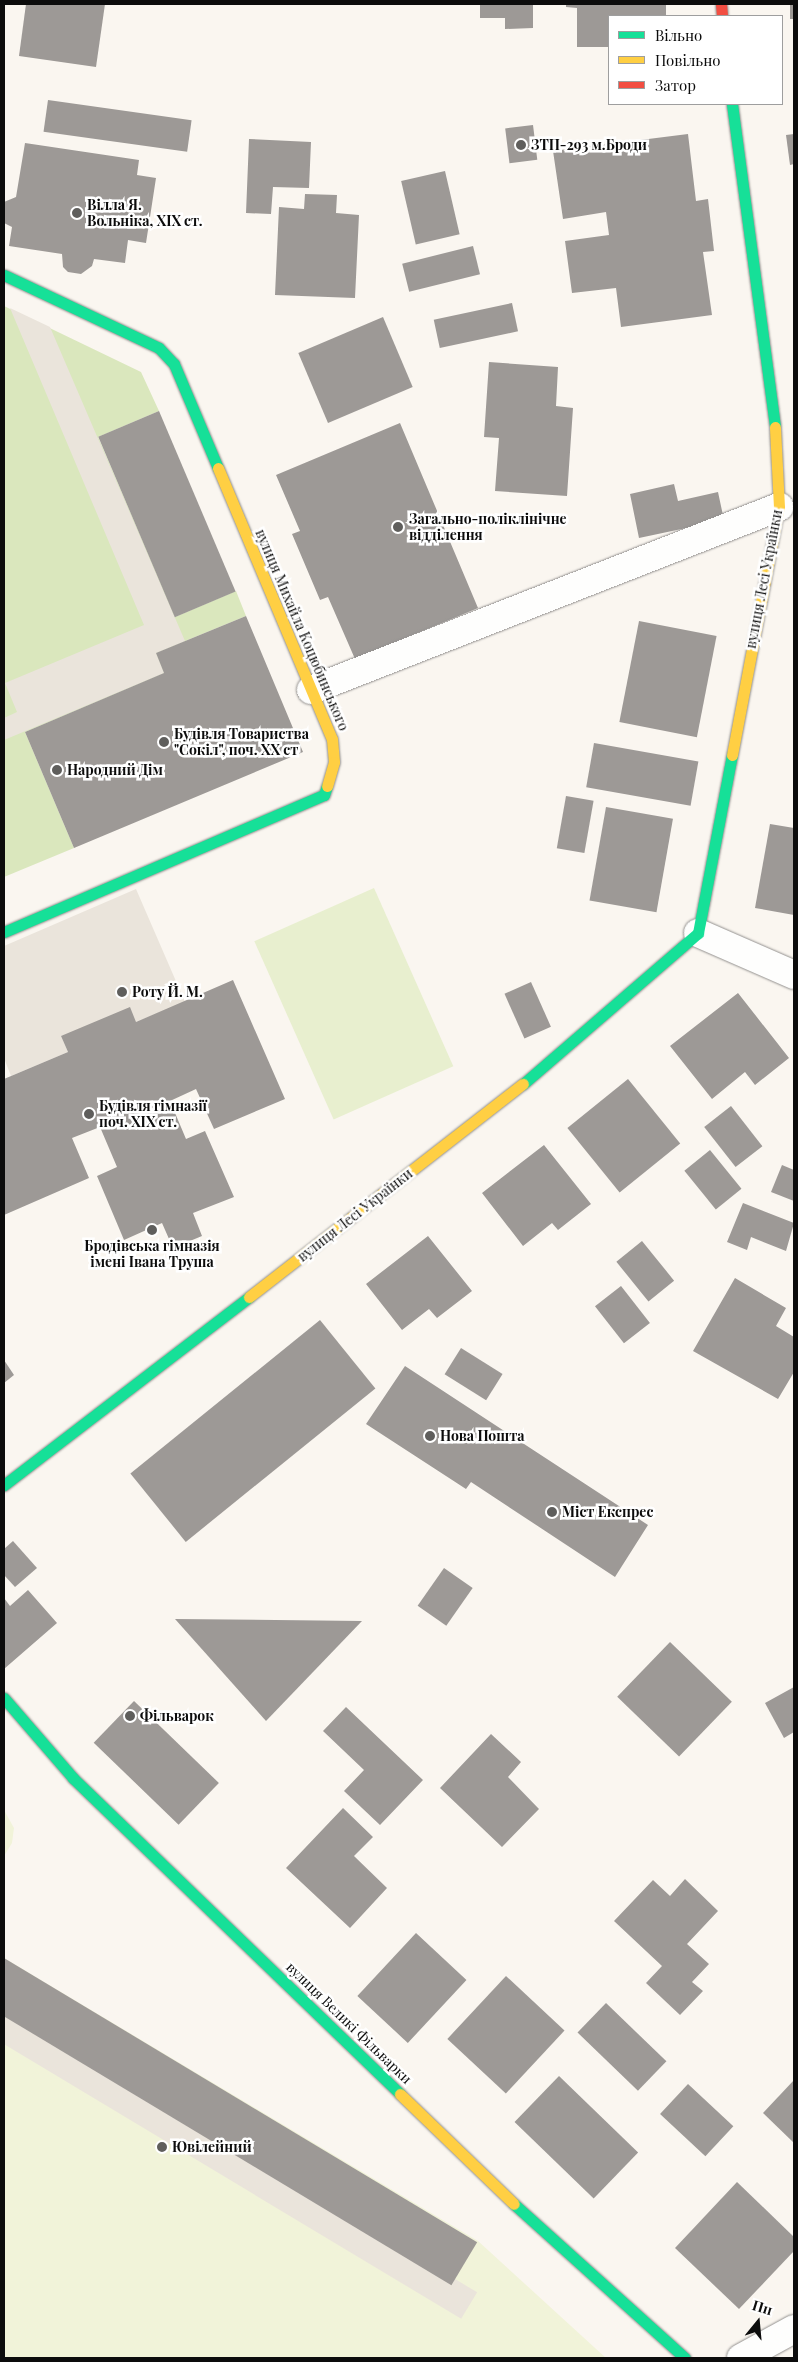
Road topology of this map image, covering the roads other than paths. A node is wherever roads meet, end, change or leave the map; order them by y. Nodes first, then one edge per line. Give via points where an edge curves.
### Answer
1 (732, 105) edge
2 (4, 275) edge
3 (779, 507) junction
4 (311, 690) junction
5 (4, 932) edge
6 (698, 933) junction
7 (794, 975) edge
8 (4, 1485) edge
9 (4, 1698) edge
10 (794, 2329) edge
11 (685, 2358) edge
12 (741, 2358) edge

1 - 3 street, вулиця Лесі Українки via 778,450
2 - 4 street, вулиця Михайла Коцюбинського via 159,348 174,364
3 - 4 street
3 - 6 street, вулиця Лесі Українки
4 - 5 street, вулиця Михайла Коцюбинського via 334,752 333,771 324,795
6 - 7 street
6 - 8 street, вулиця Лесі Українки via 510,1096
9 - 11 street, вулиця Великі Фільварки via 73,1778 157,1860 513,2202
10 - 12 street

